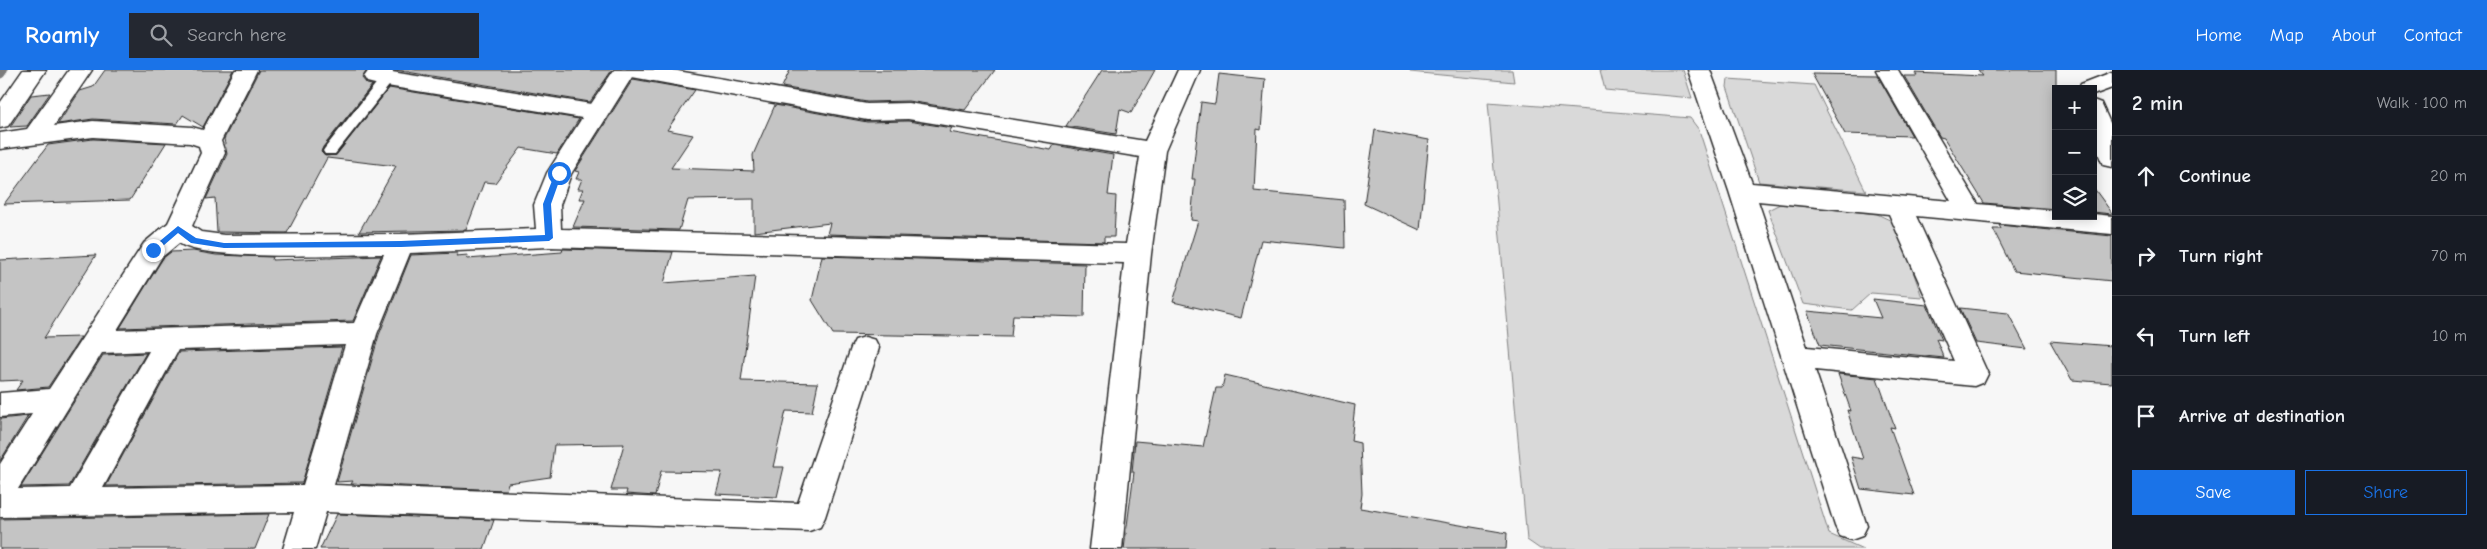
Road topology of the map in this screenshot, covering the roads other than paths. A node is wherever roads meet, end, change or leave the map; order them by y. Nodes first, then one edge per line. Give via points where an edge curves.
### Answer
1 (35, 70) edge
2 (81, 70) edge
3 (246, 70) edge
4 (625, 70) edge
5 (631, 70) edge
6 (1189, 70) edge
7 (1699, 70) edge
8 (1887, 70) edge
9 (384, 75) edge
10 (2112, 79) edge
11 (2097, 86) edge
12 (597, 113) junction
13 (2097, 119) edge
14 (0, 120) edge
15 (35, 136) junction
16 (0, 141) edge
17 (209, 141) junction
18 (330, 151) dead end
19 (1153, 151) junction
20 (2112, 159) edge
21 (1742, 191) junction
22 (1898, 204) junction
23 (1969, 210) junction
24 (2112, 225) edge
25 (178, 229) junction
26 (549, 238) junction
27 (401, 244) junction
28 (1138, 254) junction
29 (363, 334) junction
30 (170, 340) junction
31 (93, 342) junction
32 (865, 348) dead end
33 (1796, 357) junction
34 (56, 400) junction
35 (0, 405) edge
36 (0, 490) edge
37 (314, 498) junction
38 (79, 502) junction
39 (0, 503) edge
40 (1851, 526) dead end
41 (299, 549) edge
42 (1106, 549) edge

1 - 14 street
2 - 15 street
3 - 17 street
4 - 12 street
5 - 19 street via 867,112 908,111
6 - 19 street
7 - 21 street
8 - 23 street
9 - 12 street
9 - 18 lane
10 - 11 street
12 - 26 street via 556,181 547,204
13 - 20 street
15 - 16 street
15 - 17 street via 93,129 192,135
17 - 25 street via 213,153
19 - 28 street
21 - 22 street
21 - 33 street
22 - 23 street
22 - 33 street via 1974,374
23 - 24 street
25 - 27 street via 194,241 224,245
25 - 31 street via 153,250
26 - 27 street
26 - 28 street
27 - 29 street
28 - 42 street
29 - 30 street
29 - 37 street
30 - 31 street
30 - 38 street
31 - 34 street
32 - 37 street via 809,517
33 - 40 street
34 - 35 street
34 - 36 street
37 - 38 street
37 - 41 street
38 - 39 street

